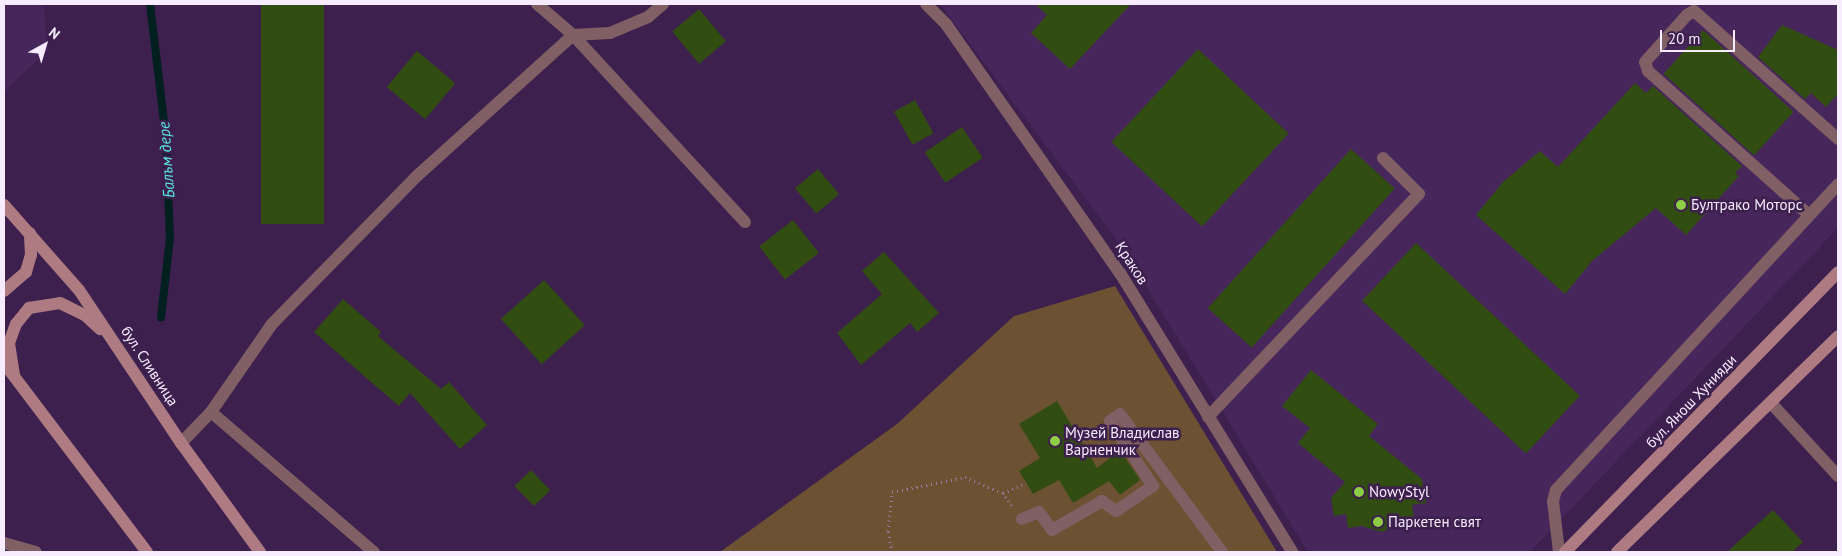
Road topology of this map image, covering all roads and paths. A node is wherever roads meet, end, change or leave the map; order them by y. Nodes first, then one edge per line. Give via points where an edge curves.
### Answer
1 (537, 4) edge
2 (664, 4) edge
3 (926, 4) edge
4 (573, 35) junction
5 (1838, 139) edge
6 (1383, 158) dead end
7 (1838, 184) edge
8 (4, 205) edge
9 (1810, 215) junction
10 (745, 222) dead end
11 (30, 233) junction
12 (1838, 272) edge
13 (4, 290) edge
14 (1838, 336) edge
15 (117, 344) junction
16 (4, 363) edge
17 (14, 377) junction
18 (1771, 403) junction
19 (211, 412) junction
20 (1208, 417) junction
21 (181, 443) junction
22 (1838, 476) edge
23 (1004, 493) dead end
24 (1022, 519) dead end
25 (4, 543) edge
26 (36, 552) edge
27 (147, 552) edge
28 (260, 552) edge
29 (374, 552) edge
30 (892, 552) edge
31 (1222, 552) edge
32 (1292, 552) edge
33 (1559, 552) edge
34 (1565, 552) edge
35 (1617, 552) edge

1 - 4 street
2 - 4 street via 648,17 610,33
3 - 20 street, Краков via 946,24 1120,273
4 - 10 street
4 - 19 street via 417,176 272,324
5 - 9 street via 1694,12 1687,15 1645,62 1648,71
6 - 20 street via 1419,194
7 - 9 street
8 - 11 main road, бул. Сливница
9 - 33 street via 1556,490 1554,501
11 - 13 main road via 31,255 26,272
11 - 15 main road, бул. Сливница via 68,276
12 - 34 main road, бул. Янош Хунияди
14 - 18 main road
15 - 17 main road via 85,315 60,303 29,308 16,324 9,343
15 - 21 main road, бул. Сливница
16 - 17 main road
17 - 27 main road
18 - 22 street
18 - 35 main road
19 - 21 street
19 - 29 street
20 - 32 street, Краков
21 - 28 main road, бул. Сливница
23 - 30 path via 965,477 892,492 888,531
24 - 31 street via 1039,512 1052,530 1102,501 1116,511 1153,486 1110,421 1120,414
25 - 26 street

